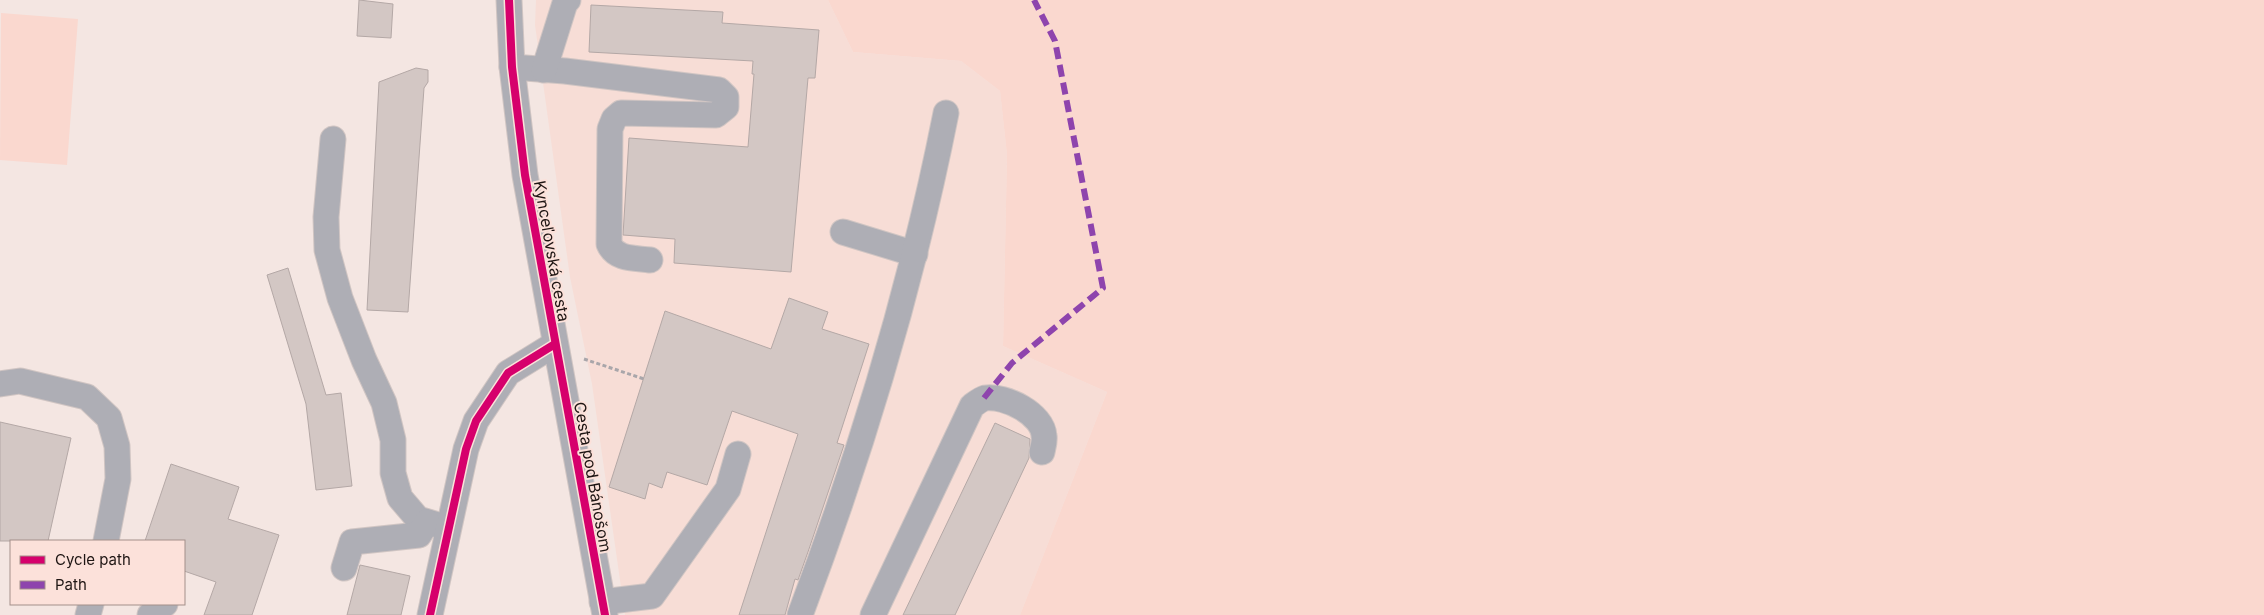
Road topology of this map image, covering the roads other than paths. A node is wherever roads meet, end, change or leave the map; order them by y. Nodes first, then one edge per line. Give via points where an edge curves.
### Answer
1 (509, 0) edge
2 (568, 0) edge
3 (512, 67) junction
4 (544, 70) junction
5 (946, 113) dead end
6 (333, 139) dead end
7 (843, 232) dead end
8 (915, 254) junction
9 (650, 260) dead end
10 (555, 344) junction
11 (0, 384) edge
12 (1042, 452) dead end
13 (738, 454) dead end
14 (438, 525) junction
15 (106, 540) edge
16 (344, 568) dead end
17 (164, 605) edge
18 (604, 609) edge
19 (150, 615) edge
20 (430, 615) edge
21 (800, 615) edge
22 (873, 615) edge

1 - 3 street, Kynceľovská cesta
2 - 4 street
3 - 4 street
3 - 10 street, Kynceľovská cesta via 525,175
4 - 9 street via 719,90 726,97 726,108 716,115 621,113 614,119 610,129 609,244 612,251 621,256
5 - 8 street
6 - 14 street via 326,217 327,250 340,298 384,403 393,440 393,473 400,498 418,519
7 - 8 street
8 - 21 street via 880,384
10 - 14 street, Kynceľovská cesta via 508,373 476,421
10 - 18 street, Cesta pod Bánošom
11 - 15 street via 20,381 87,397 109,418 116,446 118,479
12 - 22 street via 1044,435 1037,420 1019,407 999,399 984,398 972,406
13 - 18 street via 728,489 652,596
14 - 16 street via 419,535 352,542
14 - 20 street, Kynceľovská cesta
17 - 19 street

